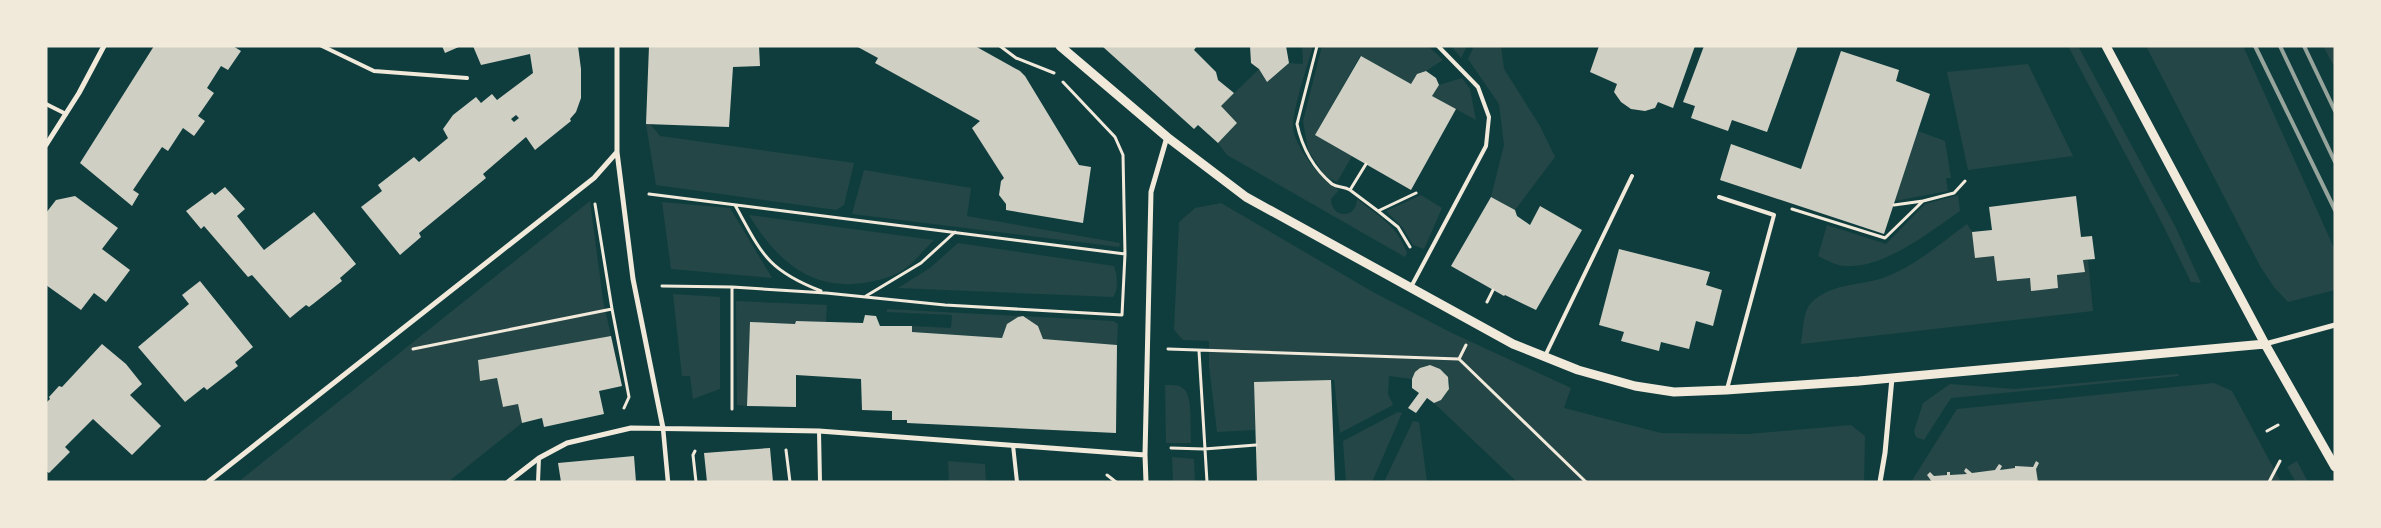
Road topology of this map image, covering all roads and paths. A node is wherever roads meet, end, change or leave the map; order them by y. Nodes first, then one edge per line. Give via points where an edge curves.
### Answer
1 (104, 46) edge
2 (322, 46) edge
3 (617, 46) edge
4 (1000, 46) edge
5 (1060, 46) edge
6 (1316, 46) edge
7 (1438, 46) edge
8 (2106, 46) edge
9 (467, 78) dead end
10 (46, 104) edge
11 (66, 114) junction
12 (1168, 138) junction
13 (46, 145) edge
14 (617, 152) junction
15 (1366, 164) dead end
16 (1632, 176) dead end
17 (1966, 181) dead end
18 (1350, 190) junction
19 (1416, 193) dead end
20 (649, 194) dead end
21 (593, 195) dead end
22 (1720, 197) dead end
23 (1923, 200) junction
24 (735, 205) junction
25 (1894, 205) dead end
26 (1790, 208) dead end
27 (1378, 211) junction
28 (954, 232) junction
29 (1125, 254) junction
30 (1427, 257) junction
31 (662, 286) dead end
32 (732, 287) junction
33 (1410, 288) junction
34 (1493, 290) dead end
35 (826, 293) junction
36 (865, 297) junction
37 (1486, 302) dead end
38 (612, 309) junction
39 (2335, 325) edge
40 (1469, 340) dead end
41 (2265, 344) junction
42 (1164, 349) dead end
43 (408, 350) dead end
44 (1199, 351) junction
45 (1544, 358) junction
46 (1459, 359) junction
47 (1892, 378) junction
48 (1726, 390) junction
49 (622, 410) dead end
50 (732, 413) dead end
51 (2278, 425) dead end
52 (663, 428) junction
53 (819, 431) junction
54 (2267, 431) dead end
55 (784, 444) dead end
56 (1013, 445) junction
57 (1256, 445) dead end
58 (1171, 448) dead end
59 (1204, 449) junction
60 (1145, 455) junction
61 (539, 458) junction
62 (2280, 461) dead end
63 (2335, 467) edge
64 (208, 482) edge
65 (508, 482) edge
66 (538, 482) edge
67 (668, 482) edge
68 (790, 482) edge
69 (820, 482) edge
70 (1017, 482) edge
71 (1146, 482) edge
72 (1207, 482) edge
73 (1586, 482) edge
74 (1880, 482) edge
75 (2269, 482) edge

1 - 11 street
2 - 9 lane via 374,71
3 - 14 street
4 - 29 path via 1016,58 1054,73 1115,137 1123,155
5 - 12 street
6 - 18 path via 1297,124 1299,135 1308,156 1320,172 1332,184
7 - 30 lane via 1478,87 1489,117 1486,146
8 - 41 street
10 - 11 lane
11 - 13 street
12 - 33 street via 1246,197
12 - 60 street via 1151,192
14 - 52 street via 633,279
14 - 64 street via 594,178
15 - 18 path
16 - 45 lane
17 - 23 path via 1954,193
18 - 27 path
19 - 27 path
20 - 24 path
21 - 38 path
22 - 48 lane via 1774,215
23 - 25 path
23 - 26 path via 1886,238
24 - 28 path
24 - 35 path via 764,255 779,270 801,284
27 - 30 path via 1398,227 1408,246
28 - 29 path
28 - 36 path via 921,263
29 - 36 path via 1122,315
30 - 33 lane
31 - 32 path
32 - 35 path
32 - 50 path
33 - 45 street
34 - 37 path
35 - 36 path
38 - 43 path
38 - 49 path via 629,397 627,406
39 - 41 street
40 - 46 path
41 - 47 street
41 - 63 street
42 - 44 path
44 - 46 path
44 - 59 path
45 - 48 street via 1635,386 1674,392
46 - 73 path
47 - 48 street
47 - 74 street via 1886,453
51 - 54 path
52 - 53 street
52 - 61 street via 606,432 567,443
52 - 67 street
53 - 56 street
53 - 69 lane
55 - 68 path
56 - 60 street
56 - 70 lane
57 - 59 path
58 - 59 path
59 - 72 path
60 - 71 street
61 - 65 street
61 - 66 lane
62 - 75 path

